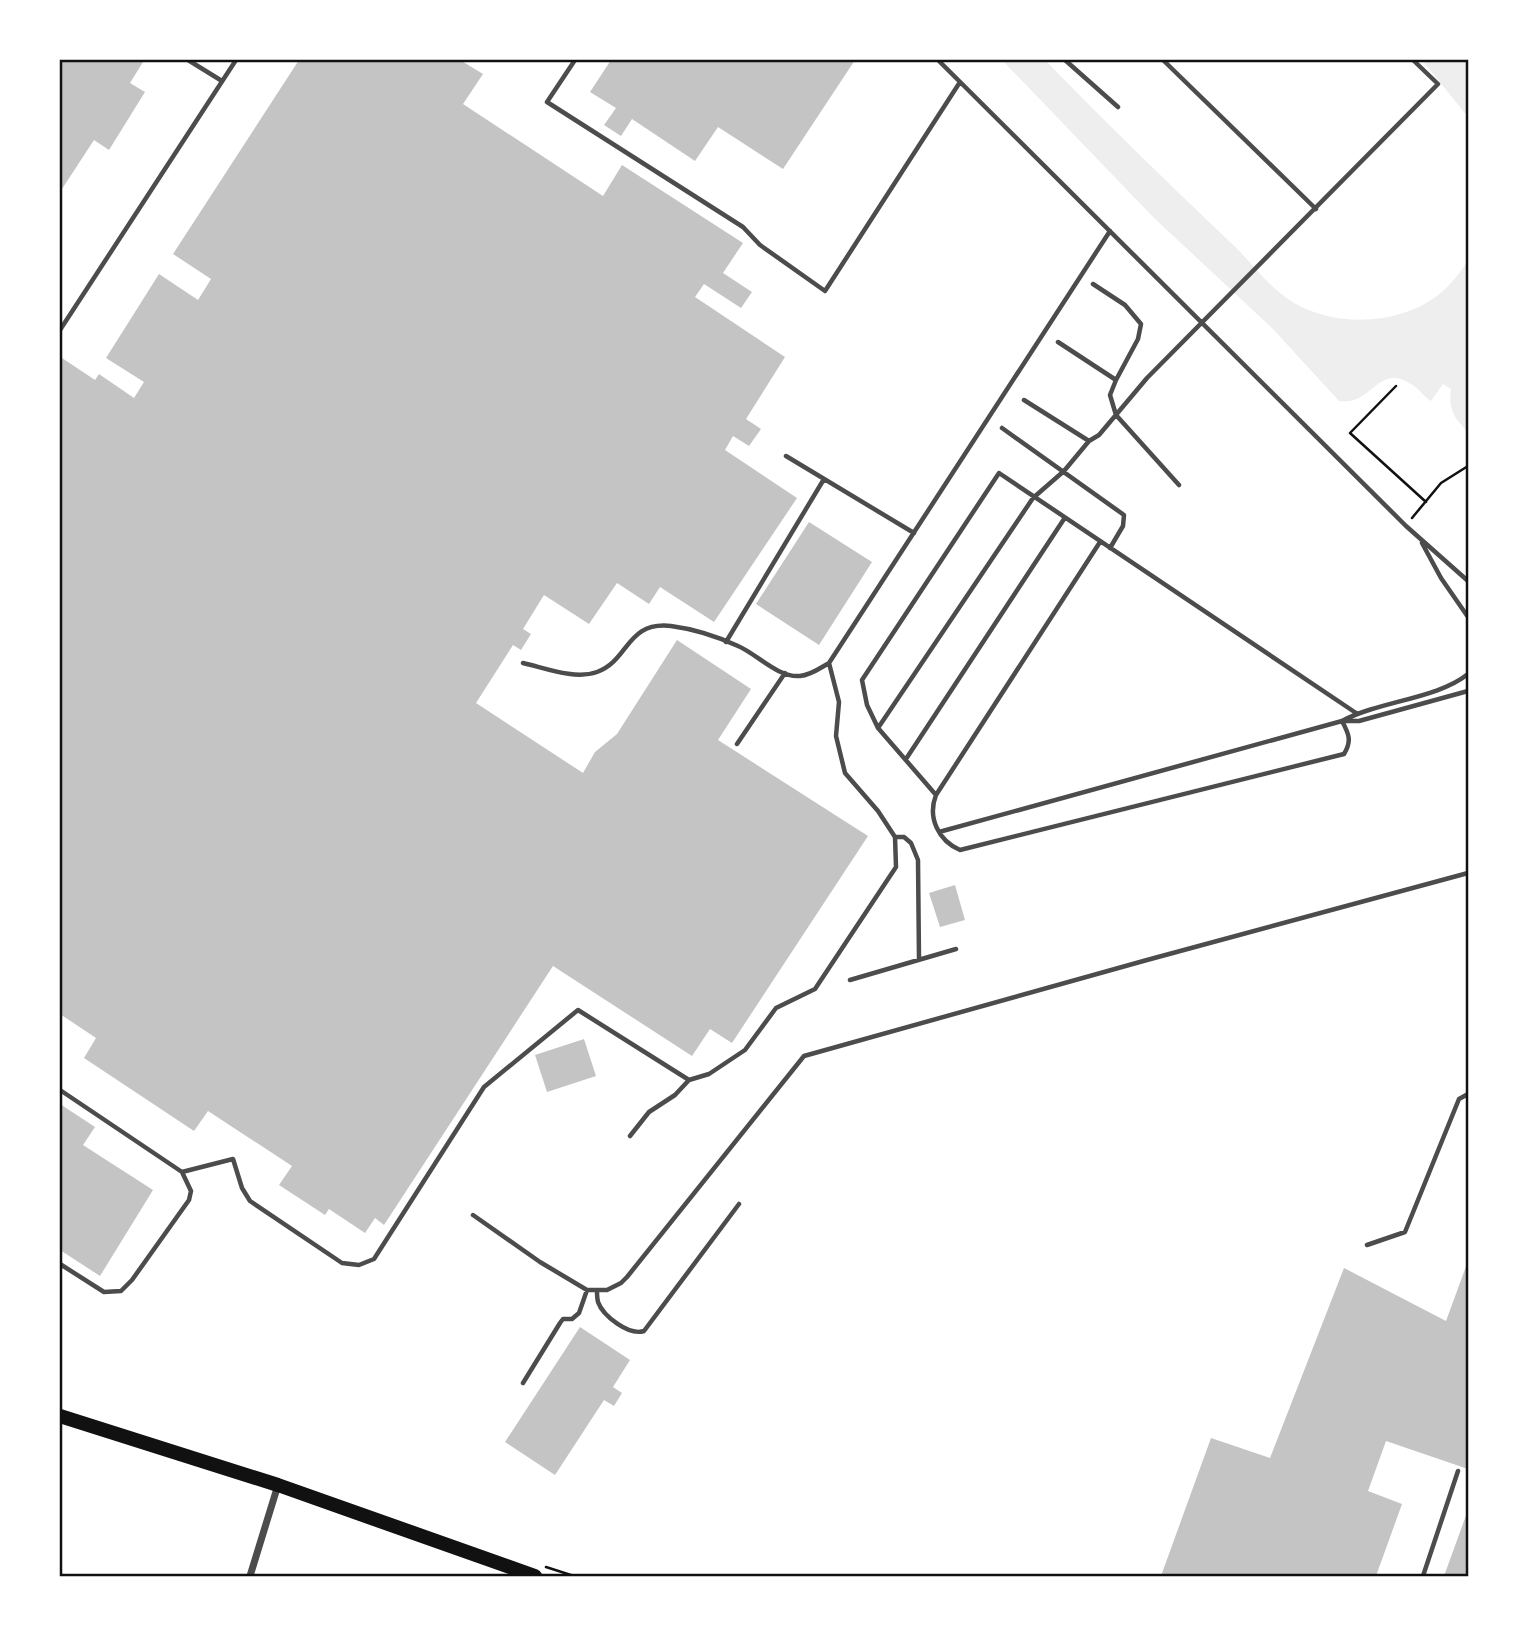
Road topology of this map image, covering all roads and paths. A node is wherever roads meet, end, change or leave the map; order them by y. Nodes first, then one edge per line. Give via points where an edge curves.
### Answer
1 (188, 60) edge
2 (236, 60) edge
3 (575, 60) edge
4 (938, 60) edge
5 (1065, 60) edge
6 (1163, 60) edge
7 (1413, 60) edge
8 (222, 81) junction
9 (960, 82) junction
10 (1118, 107) dead end
11 (1315, 209) junction
12 (1110, 231) junction
13 (1093, 284) dead end
14 (1202, 323) junction
15 (60, 330) edge
16 (1058, 342) dead end
17 (1116, 380) junction
18 (1396, 386) dead end
19 (1024, 400) dead end
20 (1116, 415) junction
21 (1002, 428) dead end
22 (1089, 441) junction
23 (786, 456) dead end
24 (1468, 466) edge
25 (1064, 471) junction
26 (824, 479) junction
27 (1178, 485) dead end
28 (1033, 498) junction
29 (1426, 502) junction
30 (1064, 519) junction
31 (1405, 526) junction
32 (914, 533) junction
33 (1419, 539) junction
34 (1100, 542) junction
35 (1110, 548) junction
36 (1468, 581) edge
37 (1468, 617) edge
38 (726, 642) junction
39 (523, 663) dead end
40 (829, 663) junction
41 (785, 673) junction
42 (1468, 674) edge
43 (1468, 691) edge
44 (1356, 713) junction
45 (1342, 721) junction
46 (878, 728) junction
47 (737, 744) dead end
48 (906, 759) junction
49 (936, 795) junction
50 (939, 832) junction
51 (895, 837) junction
52 (1468, 873) edge
53 (956, 949) dead end
54 (919, 960) junction
55 (850, 980) dead end
56 (689, 1080) junction
57 (60, 1090) edge
58 (1468, 1094) edge
59 (630, 1136) dead end
60 (182, 1172) junction
61 (738, 1204) dead end
62 (473, 1215) dead end
63 (1367, 1245) dead end
64 (60, 1264) edge
65 (587, 1290) junction
66 (597, 1290) junction
67 (523, 1383) dead end
68 (60, 1416) edge
69 (1458, 1471) dead end
70 (278, 1485) junction
71 (250, 1577) edge
72 (535, 1577) edge
73 (1423, 1577) edge

1 - 8 lane
2 - 8 lane
3 - 9 lane via 547,102 743,227 760,246 825,291
4 - 9 lane
5 - 10 lane
6 - 11 lane
7 - 11 lane via 1438,84
8 - 15 lane
9 - 12 lane
11 - 14 lane
12 - 14 lane
12 - 32 lane
13 - 17 lane via 1125,305 1141,324
14 - 20 lane
14 - 31 lane
16 - 17 lane
17 - 20 lane via 1110,395
18 - 29 path via 1350,433
19 - 22 lane
20 - 22 lane
20 - 27 lane
21 - 25 lane
22 - 25 lane
23 - 26 lane
24 - 29 path via 1441,484
25 - 28 lane
25 - 35 lane via 1124,515 1123,527
26 - 32 lane
26 - 38 lane
28 - 30 lane
28 - 46 lane
28 - 46 lane via 999,473 862,680
29 - 31 path
30 - 34 lane
30 - 48 lane
31 - 33 lane
32 - 40 lane
33 - 36 lane
33 - 37 lane
34 - 35 lane
34 - 49 lane
35 - 44 lane
38 - 39 lane via 668,625 636,634 611,664 598,672 568,674
38 - 41 lane
40 - 41 lane via 813,673
40 - 51 lane via 839,702 836,736 845,772
41 - 47 lane
42 - 44 lane via 1438,689
43 - 45 lane via 1359,721
44 - 45 lane
45 - 50 lane
45 - 50 lane via 1350,735 1344,754 960,850 949,846
46 - 48 lane
48 - 49 lane
49 - 50 lane via 932,812
51 - 54 lane via 904,837 918,860
51 - 56 lane via 896,867 815,989 776,1007 745,1051 709,1074
52 - 66 lane via 804,1056 626,1277
53 - 54 lane
54 - 55 lane
56 - 59 lane via 649,1112
56 - 60 lane via 578,1010 484,1087 374,1259 359,1265 342,1263 250,1201 233,1159
57 - 60 lane
58 - 63 lane via 1459,1099 1405,1231
60 - 64 lane via 191,1191 189,1200 121,1291 104,1292
61 - 66 lane via 644,1331 634,1332 616,1322 598,1302
62 - 65 lane
65 - 66 lane
65 - 67 lane via 579,1312 572,1319 563,1319
68 - 70 main road
69 - 73 lane
70 - 71 street
70 - 72 main road

